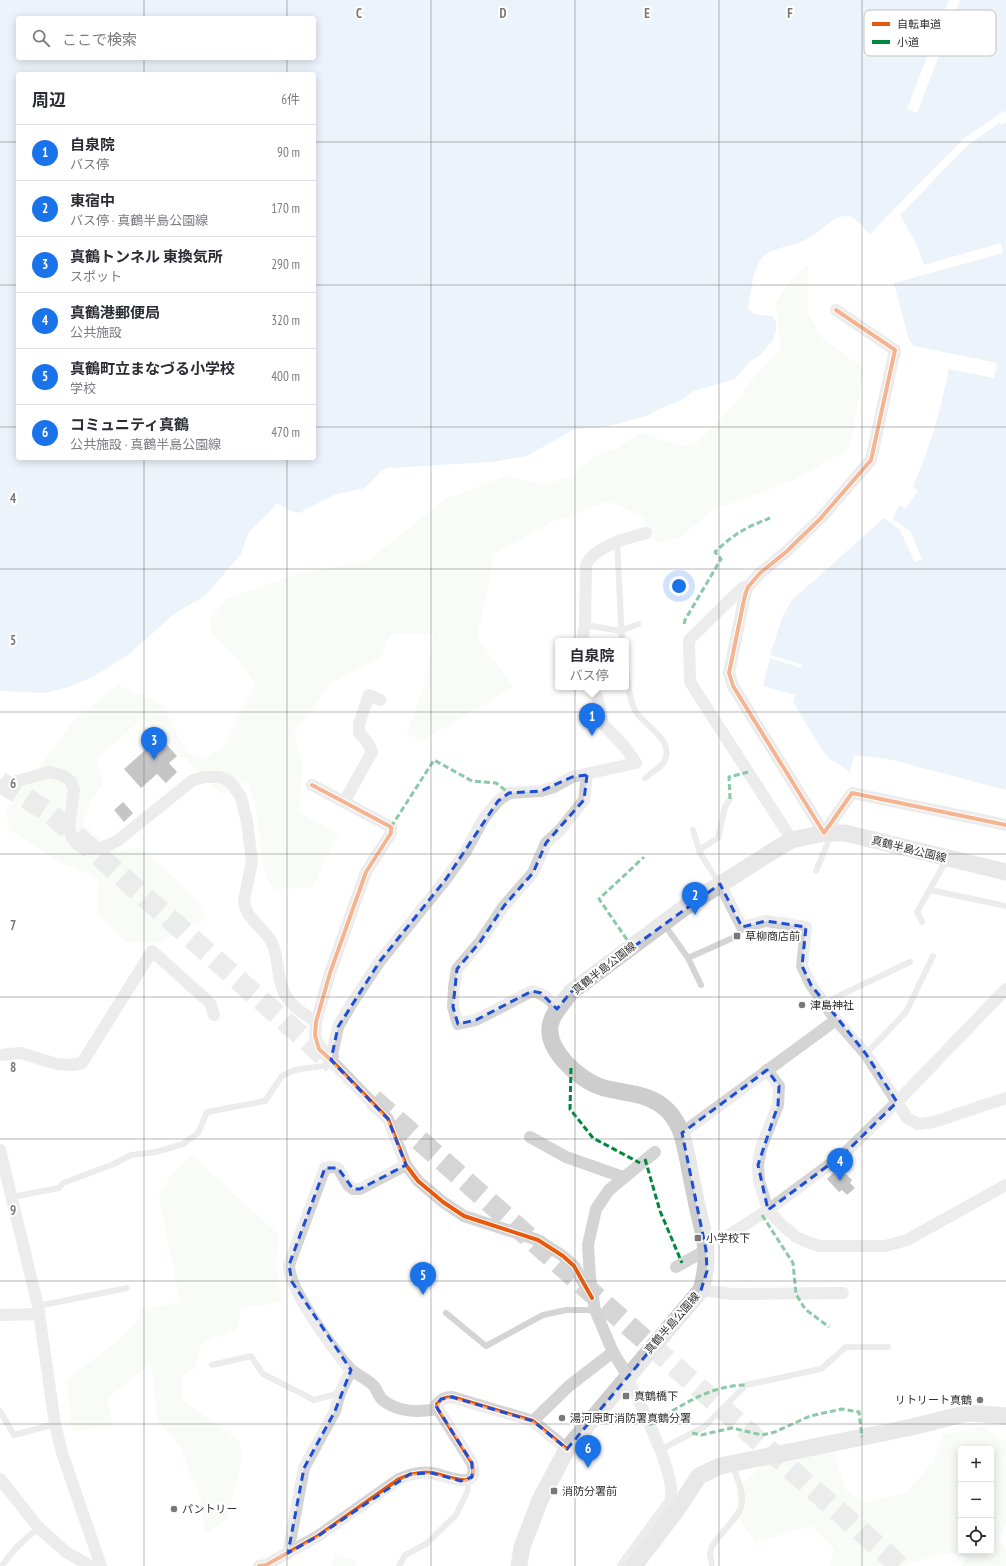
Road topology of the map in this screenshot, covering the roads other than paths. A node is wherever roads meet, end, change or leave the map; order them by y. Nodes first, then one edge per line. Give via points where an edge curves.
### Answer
1 (836, 310) dead end
2 (646, 533) dead end
3 (617, 540) junction
4 (748, 587) junction
5 (638, 624) dead end
6 (584, 625) junction
7 (621, 631) junction
8 (582, 638) edge
9 (622, 638) edge
10 (629, 686) edge
11 (592, 690) edge
12 (380, 700) dead end
13 (587, 775) junction
14 (645, 778) dead end
15 (312, 785) dead end
16 (0, 786) edge
17 (730, 799) dead end
18 (344, 802) junction
19 (1006, 825) edge
20 (693, 830) dead end
21 (828, 833) junction
22 (792, 840) junction
23 (699, 850) junction
24 (947, 859) junction
25 (816, 871) dead end
26 (1006, 872) edge
27 (720, 884) junction
28 (930, 890) junction
29 (1006, 906) edge
30 (922, 922) dead end
31 (664, 923) junction
32 (742, 927) junction
33 (933, 956) dead end
34 (688, 958) junction
35 (910, 962) dead end
36 (701, 985) dead end
37 (1006, 989) edge
38 (824, 1003) junction
39 (557, 1009) junction
40 (214, 1015) dead end
41 (836, 1020) junction
42 (316, 1022) junction
43 (866, 1054) junction
44 (0, 1055) edge
45 (331, 1060) junction
46 (767, 1070) junction
47 (1006, 1098) edge
48 (897, 1102) junction
49 (682, 1133) junction
50 (530, 1137) dead end
51 (0, 1150) edge
52 (655, 1152) dead end
53 (406, 1165) junction
54 (623, 1177) junction
55 (1006, 1185) edge
56 (12, 1197) junction
57 (768, 1210) junction
58 (724, 1238) dead end
59 (706, 1250) junction
60 (676, 1267) dead end
61 (127, 1288) dead end
62 (701, 1290) junction
63 (843, 1293) dead end
64 (592, 1298) junction
65 (38, 1310) junction
66 (595, 1310) junction
67 (446, 1313) dead end
68 (0, 1315) edge
69 (888, 1347) dead end
70 (613, 1352) junction
71 (212, 1365) dead end
72 (351, 1370) junction
73 (340, 1393) junction
74 (438, 1409) junction
75 (0, 1411) edge
76 (1006, 1416) edge
77 (533, 1421) junction
78 (55, 1424) junction
79 (567, 1449) junction
80 (660, 1450) junction
81 (731, 1463) junction
82 (0, 1479) edge
83 (468, 1480) junction
84 (39, 1528) junction
85 (288, 1553) junction
86 (83, 1564) edge
87 (2, 1566) edge
88 (101, 1566) edge
89 (258, 1566) edge
90 (399, 1566) edge
91 (519, 1566) edge
92 (623, 1566) edge
93 (634, 1566) edge
94 (712, 1566) edge

1 - 4 street via 895,350 871,460 820,519
2 - 3 street
3 - 6 street via 589,558 586,566
3 - 7 lane
4 - 21 street via 744,595 729,673 733,686
4 - 22 street via 743,587 688,640 690,682
5 - 7 lane
6 - 7 lane
6 - 8 street
7 - 9 lane
10 - 14 lane via 635,712 665,743 667,752 664,762
11 - 13 street via 597,697 603,724 625,746 636,764
12 - 18 street via 369,695 359,724 359,733 368,742 372,752
13 - 39 street via 584,800 561,829 546,842 533,873 504,906 480,942 457,969 454,987 453,1007 458,1024 476,1020 532,991 541,993 552,1001
13 - 45 street via 572,777 541,791 509,793 498,801 484,818 466,851 380,961 352,1003 338,1026
15 - 18 street
16 - 42 street via 49,772 62,775 71,781 74,790 69,828 79,846 88,849 101,848 116,841 193,780 213,776 230,782 241,797 252,861 244,900 245,907 248,915 273,944 285,995 292,1004
17 - 23 lane via 725,807 718,838
18 - 42 street via 390,827 391,833 366,872 330,973
19 - 21 street via 852,792
20 - 23 lane
21 - 22 main road, 真鶴半島公園線
21 - 24 main road, 真鶴半島公園線 via 844,833
21 - 25 lane
22 - 27 main road, 真鶴半島公園線
23 - 27 lane
24 - 26 main road, 真鶴半島公園線
24 - 28 lane
27 - 31 main road, 真鶴半島公園線
27 - 32 street
28 - 29 lane
28 - 30 lane via 917,912
31 - 34 lane
31 - 39 main road, 真鶴半島公園線 via 571,992
32 - 34 lane via 737,936
32 - 38 street via 766,921 806,927 802,966 810,985
33 - 43 lane via 906,1012
34 - 36 lane
35 - 38 lane
37 - 48 street
38 - 41 street
39 - 49 main road, 真鶴半島公園線 via 550,1023 551,1037 561,1059 600,1087 635,1093 654,1101 667,1110
40 - 44 street via 210,1003 152,951 82,1062 72,1065 57,1064 20,1053
41 - 43 street
41 - 46 street
42 - 45 street via 315,1035 319,1049
43 - 48 street
45 - 53 street via 388,1119
45 - 56 lane via 323,1066 294,1070 282,1076 265,1101 207,1112 198,1133 183,1144 156,1152 131,1155 63,1183 59,1188
46 - 49 street
46 - 57 street via 779,1086 778,1105 761,1148 758,1165 759,1181
47 - 48 street via 934,1122 918,1124 907,1118
48 - 57 street via 845,1153
49 - 59 main road, 真鶴半島公園線
50 - 54 street via 566,1157
51 - 56 street
52 - 54 street
53 - 64 street via 418,1181 464,1216 538,1240 563,1256 574,1266
53 - 72 street via 360,1189 352,1190 338,1168 325,1168 289,1265 292,1282 315,1321
54 - 64 street via 608,1190 596,1208 588,1245
55 - 57 street via 907,1240 884,1246 819,1246 796,1237
56 - 65 street
57 - 58 street
59 - 60 street
59 - 62 main road, 真鶴半島公園線 via 707,1272
61 - 65 lane
62 - 63 street via 732,1294
62 - 79 main road, 真鶴半島公園線
64 - 66 street
65 - 68 street
65 - 78 street
66 - 67 lane via 566,1310 543,1315 486,1346
66 - 70 street
69 - 80 lane via 846,1347 821,1369 746,1385 704,1427
70 - 77 street via 569,1386
70 - 80 street, bridge via 639,1401
71 - 73 lane via 251,1356 263,1374 314,1400
72 - 73 street
72 - 74 street via 374,1387 384,1401 399,1409 417,1412
73 - 85 street via 335,1411 304,1468
74 - 77 street via 437,1404 441,1399 452,1397
74 - 83 street via 472,1463 474,1470
75 - 78 lane via 14,1435
76 - 81 main road via 968,1413 912,1427
77 - 79 street
78 - 88 street via 62,1453
79 - 91 main road, 真鶴半島公園線 via 540,1500 522,1547
80 - 92 street via 671,1483 671,1498
81 - 93 main road via 699,1476
81 - 94 lane via 741,1487 741,1506 735,1519 719,1536 710,1553
82 - 84 street
83 - 85 street via 460,1481 432,1473 410,1474 394,1482 318,1536
83 - 90 lane via 468,1490 456,1515 426,1544 405,1555
84 - 86 street
84 - 87 lane via 20,1542
85 - 89 street via 266,1565

